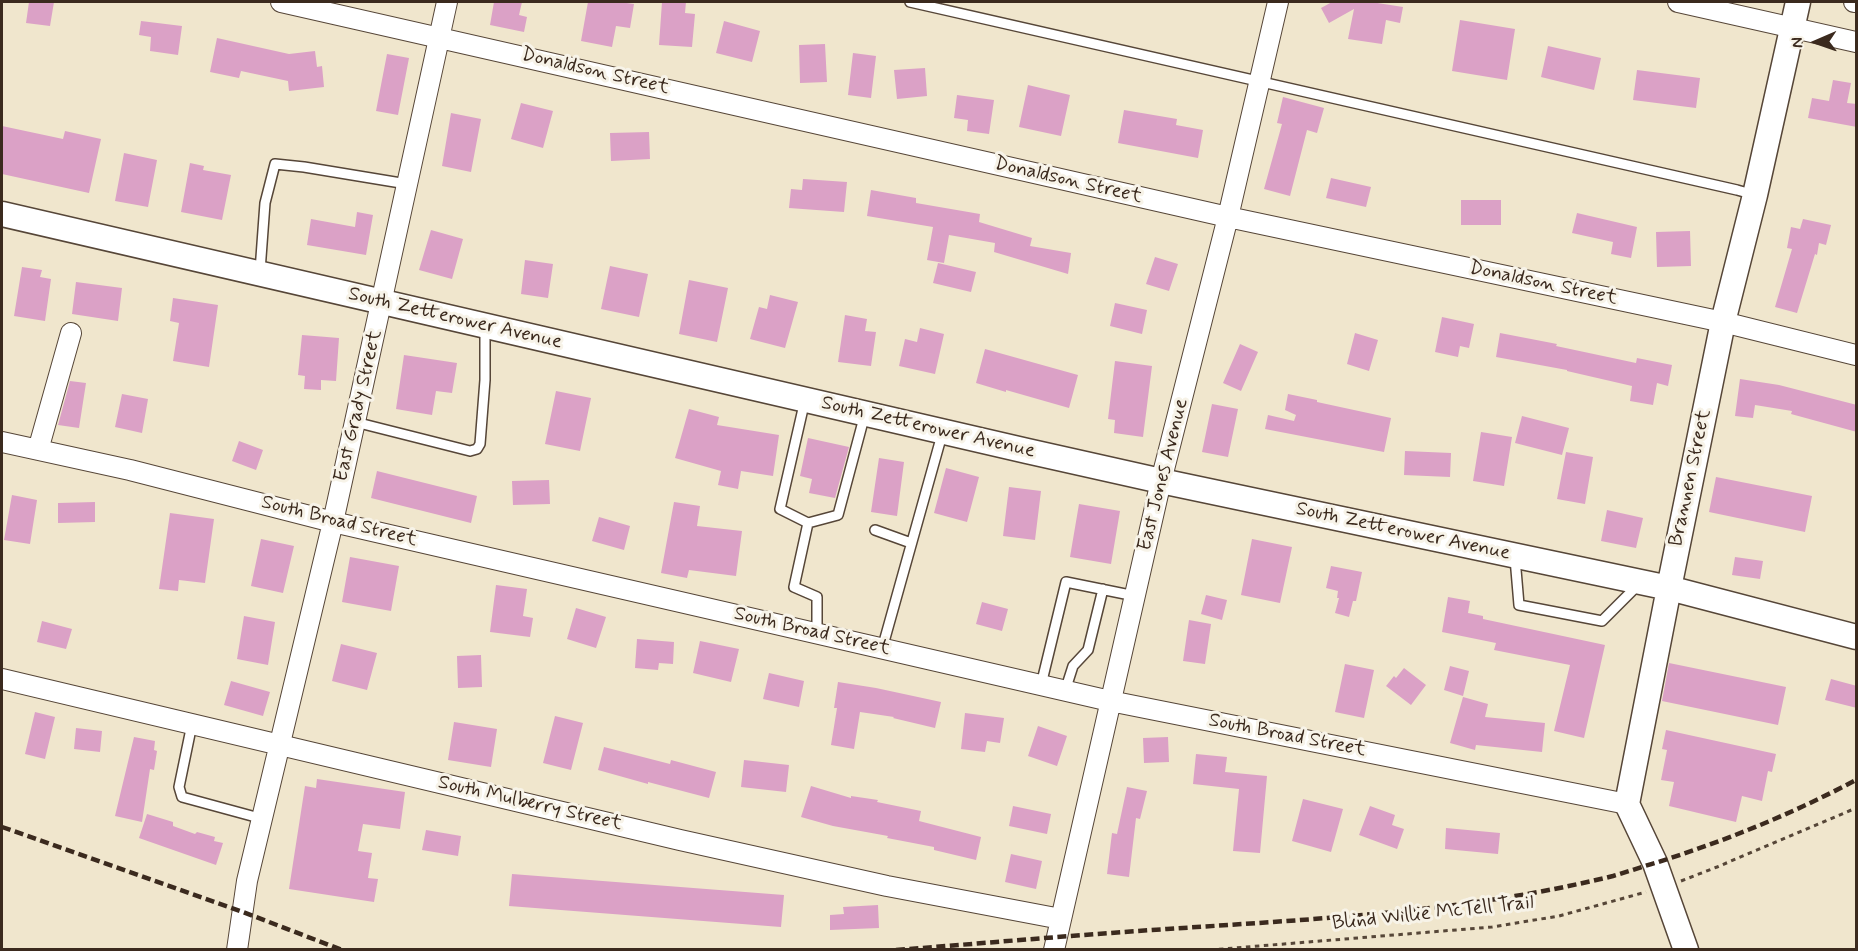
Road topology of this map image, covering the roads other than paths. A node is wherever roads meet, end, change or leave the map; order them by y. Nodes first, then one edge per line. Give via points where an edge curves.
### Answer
1 (281, 2) edge
2 (447, 2) edge
3 (910, 2) edge
4 (1278, 2) edge
5 (1678, 2) edge
6 (1798, 2) edge
7 (1792, 28) junction
8 (439, 36) junction
9 (1857, 42) edge
10 (1259, 81) junction
11 (407, 184) junction
12 (1755, 195) junction
13 (2, 214) edge
14 (1228, 217) junction
15 (260, 274) junction
16 (382, 302) junction
17 (1723, 322) junction
18 (485, 326) junction
19 (71, 333) dead end
20 (1857, 355) edge
21 (805, 399) junction
22 (865, 414) junction
23 (355, 422) junction
24 (943, 431) junction
25 (2, 442) edge
26 (38, 450) junction
27 (1161, 481) junction
28 (333, 522) junction
29 (808, 523) junction
30 (875, 530) dead end
31 (911, 543) junction
32 (1515, 555) junction
33 (1641, 582) junction
34 (1669, 588) junction
35 (1103, 589) junction
36 (1135, 596) junction
37 (817, 633) junction
38 (1857, 637) edge
39 (882, 649) junction
40 (2, 679) edge
41 (1041, 685) junction
42 (1065, 691) junction
43 (1110, 701) junction
44 (192, 724) junction
45 (281, 745) junction
46 (1627, 804) junction
47 (263, 819) junction
48 (1061, 919) junction
49 (237, 950) edge
50 (1054, 950) edge
51 (1686, 950) edge

1 - 8 street, Donaldson Street
2 - 8 street, East Grady Street
3 - 10 lane
4 - 10 street, East Jones Avenue
5 - 7 street
6 - 7 street, Brannen Street
7 - 9 street
7 - 12 street, Brannen Street
8 - 11 street, East Grady Street
8 - 14 street, Donaldson Street
10 - 12 lane
10 - 14 street, East Jones Avenue
11 - 15 lane via 275,164 265,203
11 - 16 street, East Grady Street
12 - 17 street, Brannen Street
13 - 15 street, South Zetterower Avenue
14 - 17 street, Donaldson Street
14 - 27 street, East Jones Avenue
15 - 16 street, South Zetterower Avenue
16 - 18 street, South Zetterower Avenue
16 - 23 street, East Grady Street
17 - 20 street, Donaldson Street
17 - 34 street, Brannen Street
18 - 21 street, South Zetterower Avenue
18 - 23 lane via 485,380 477,449 470,451
19 - 26 street
21 - 22 street, South Zetterower Avenue
21 - 29 lane via 780,510
22 - 24 street, South Zetterower Avenue
22 - 29 lane via 838,515
23 - 28 street, East Grady Street
24 - 27 street, South Zetterower Avenue
24 - 31 lane
25 - 26 street, South Broad Street
26 - 28 street, South Broad Street
27 - 32 street, South Zetterower Avenue
27 - 36 street, East Jones Avenue
28 - 37 street, South Broad Street
28 - 45 street, East Grady Street
29 - 37 lane via 794,587 817,597
30 - 31 lane
31 - 39 lane
32 - 33 street, South Zetterower Avenue
32 - 33 lane via 1519,605 1602,621
33 - 34 street, South Zetterower Avenue
34 - 38 street, South Zetterower Avenue
34 - 46 street, Brannen Street
35 - 36 lane
35 - 41 lane via 1066,582
35 - 42 lane via 1088,650 1073,666
36 - 43 street, East Jones Avenue
37 - 39 street, South Broad Street
39 - 41 street, South Broad Street
40 - 44 street, South Mulberry Street
41 - 42 street, South Broad Street
42 - 43 street, South Broad Street
43 - 46 street, South Broad Street
43 - 48 street, East Jones Avenue
44 - 45 street, South Mulberry Street
44 - 47 lane via 179,787 182,797
45 - 47 street, East Grady Street
45 - 48 street, South Mulberry Street via 887,886
46 - 51 street via 1655,863
47 - 49 street, East Grady Street
48 - 50 street, East Jones Avenue

